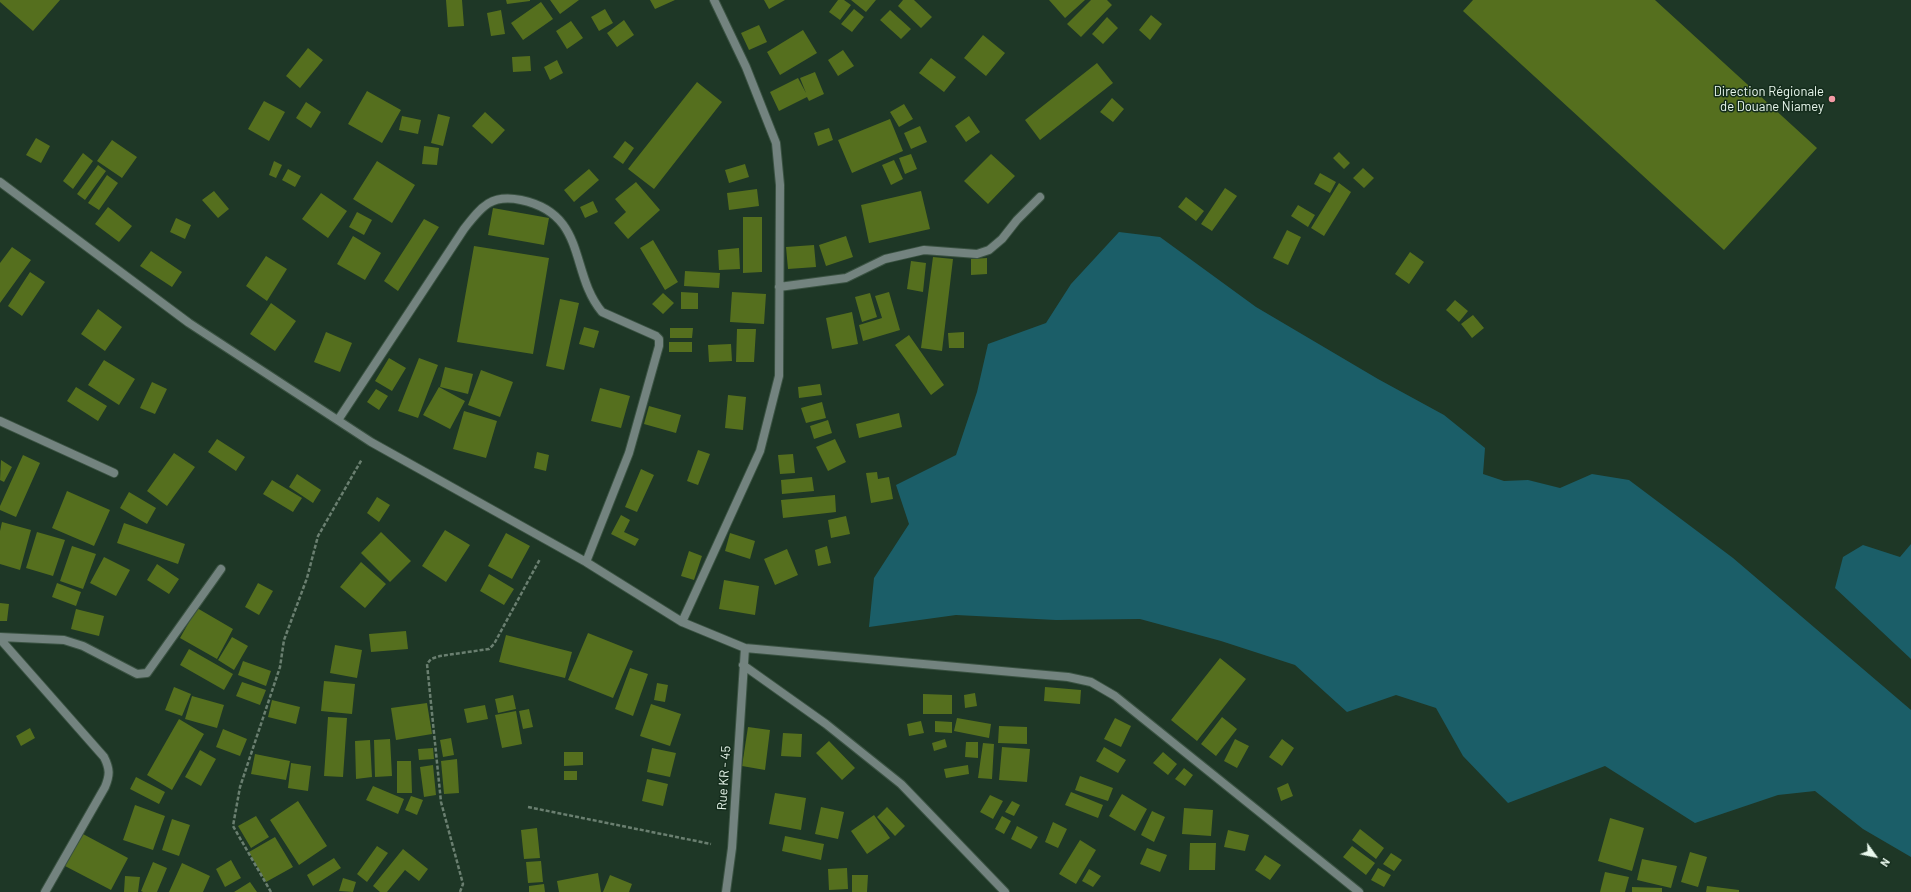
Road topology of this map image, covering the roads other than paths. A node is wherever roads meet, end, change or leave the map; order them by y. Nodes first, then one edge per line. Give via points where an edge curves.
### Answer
1 (714, 0) edge
2 (0, 182) edge
3 (1040, 197) dead end
4 (779, 287) junction
5 (338, 420) junction
6 (0, 421) edge
7 (114, 473) dead end
8 (586, 562) junction
9 (221, 569) dead end
10 (682, 622) junction
11 (0, 638) edge
12 (745, 648) junction
13 (743, 665) junction
14 (45, 892) edge
15 (726, 892) edge
16 (1005, 892) edge
17 (1359, 892) edge

1 - 4 street via 746,66 776,143 780,185
2 - 5 street via 189,323
3 - 4 street via 989,250 977,254 924,250 885,259 846,278
4 - 10 street via 778,376 760,451
5 - 8 street via 371,442
5 - 8 street via 479,209 491,200 508,198 542,207 557,218 571,234 596,305 602,312 659,339 629,453
6 - 7 street
8 - 10 street
9 - 11 street via 147,674 137,674 83,646 64,640
10 - 12 street
11 - 14 street via 104,757 109,768 110,776 105,787
12 - 13 street, Rue KR - 45
12 - 17 street via 1068,677 1091,682 1115,696
13 - 15 street, Rue KR - 45 via 732,848
13 - 16 street via 826,724 901,784

